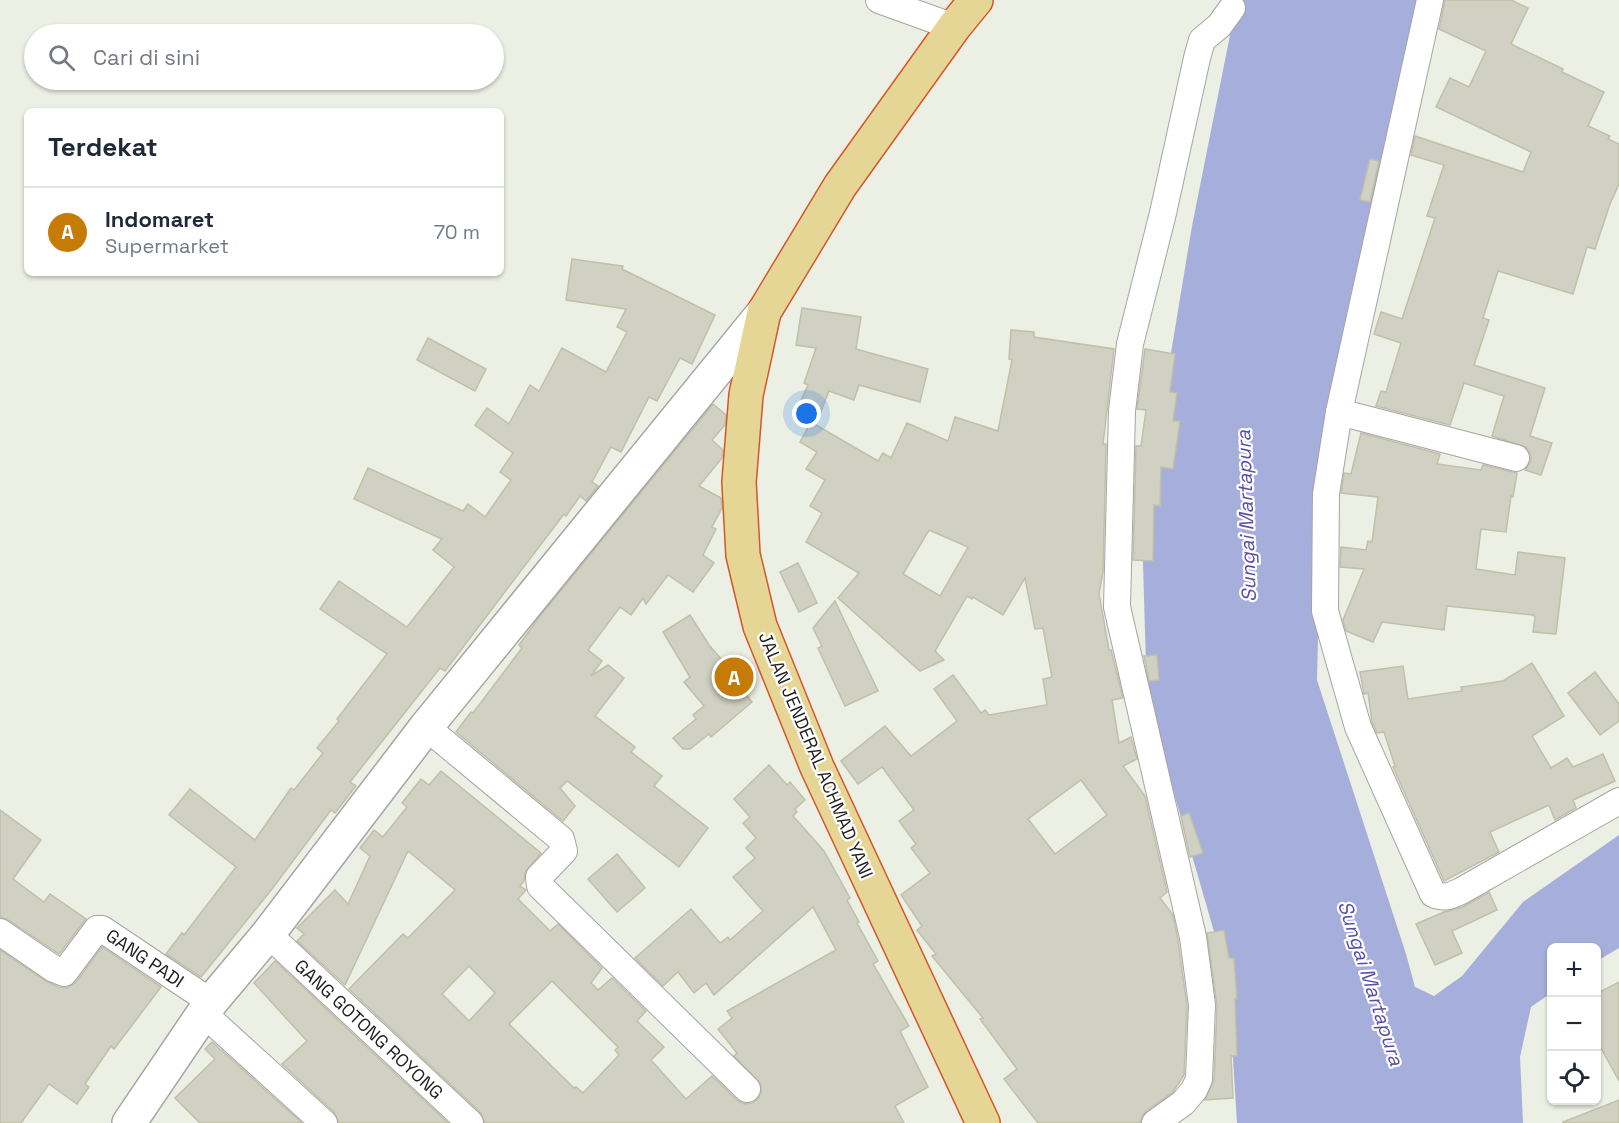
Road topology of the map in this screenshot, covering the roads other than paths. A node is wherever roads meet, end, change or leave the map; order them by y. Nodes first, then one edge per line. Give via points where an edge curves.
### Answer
1 (879, 0) edge
2 (976, 0) edge
3 (1430, 0) edge
4 (1232, 8) dead end
5 (954, 27) junction
6 (764, 312) junction
7 (1339, 412) junction
8 (1516, 458) dead end
9 (426, 727) junction
10 (1619, 801) edge
11 (0, 932) edge
12 (268, 934) junction
13 (208, 1008) junction
14 (747, 1089) dead end
15 (129, 1123) edge
16 (324, 1123) edge
17 (470, 1123) edge
18 (982, 1123) edge
19 (1155, 1123) edge

1 - 5 street
2 - 5 highway, JALAN JENDERAL ACHMAD YANI
3 - 7 street
4 - 19 street via 1202,40 1199,49 1130,344 1122,411 1117,607 1193,937 1202,1005 1199,1078 1184,1103
5 - 6 highway, JALAN JENDERAL ACHMAD YANI via 840,186
6 - 9 street
6 - 18 highway, JALAN JENDERAL ACHMAD YANI via 746,394 739,482 743,555 760,626 817,766
7 - 8 street
7 - 10 street via 1326,494 1325,611 1358,727 1433,894 1448,897 1461,891
9 - 12 street
9 - 14 street via 561,839 564,851 539,877 540,886
11 - 13 street, GANG PADI via 64,973 97,929 102,929
12 - 13 street
12 - 17 street, GANG GOTONG ROYONG
13 - 15 street
13 - 16 street

